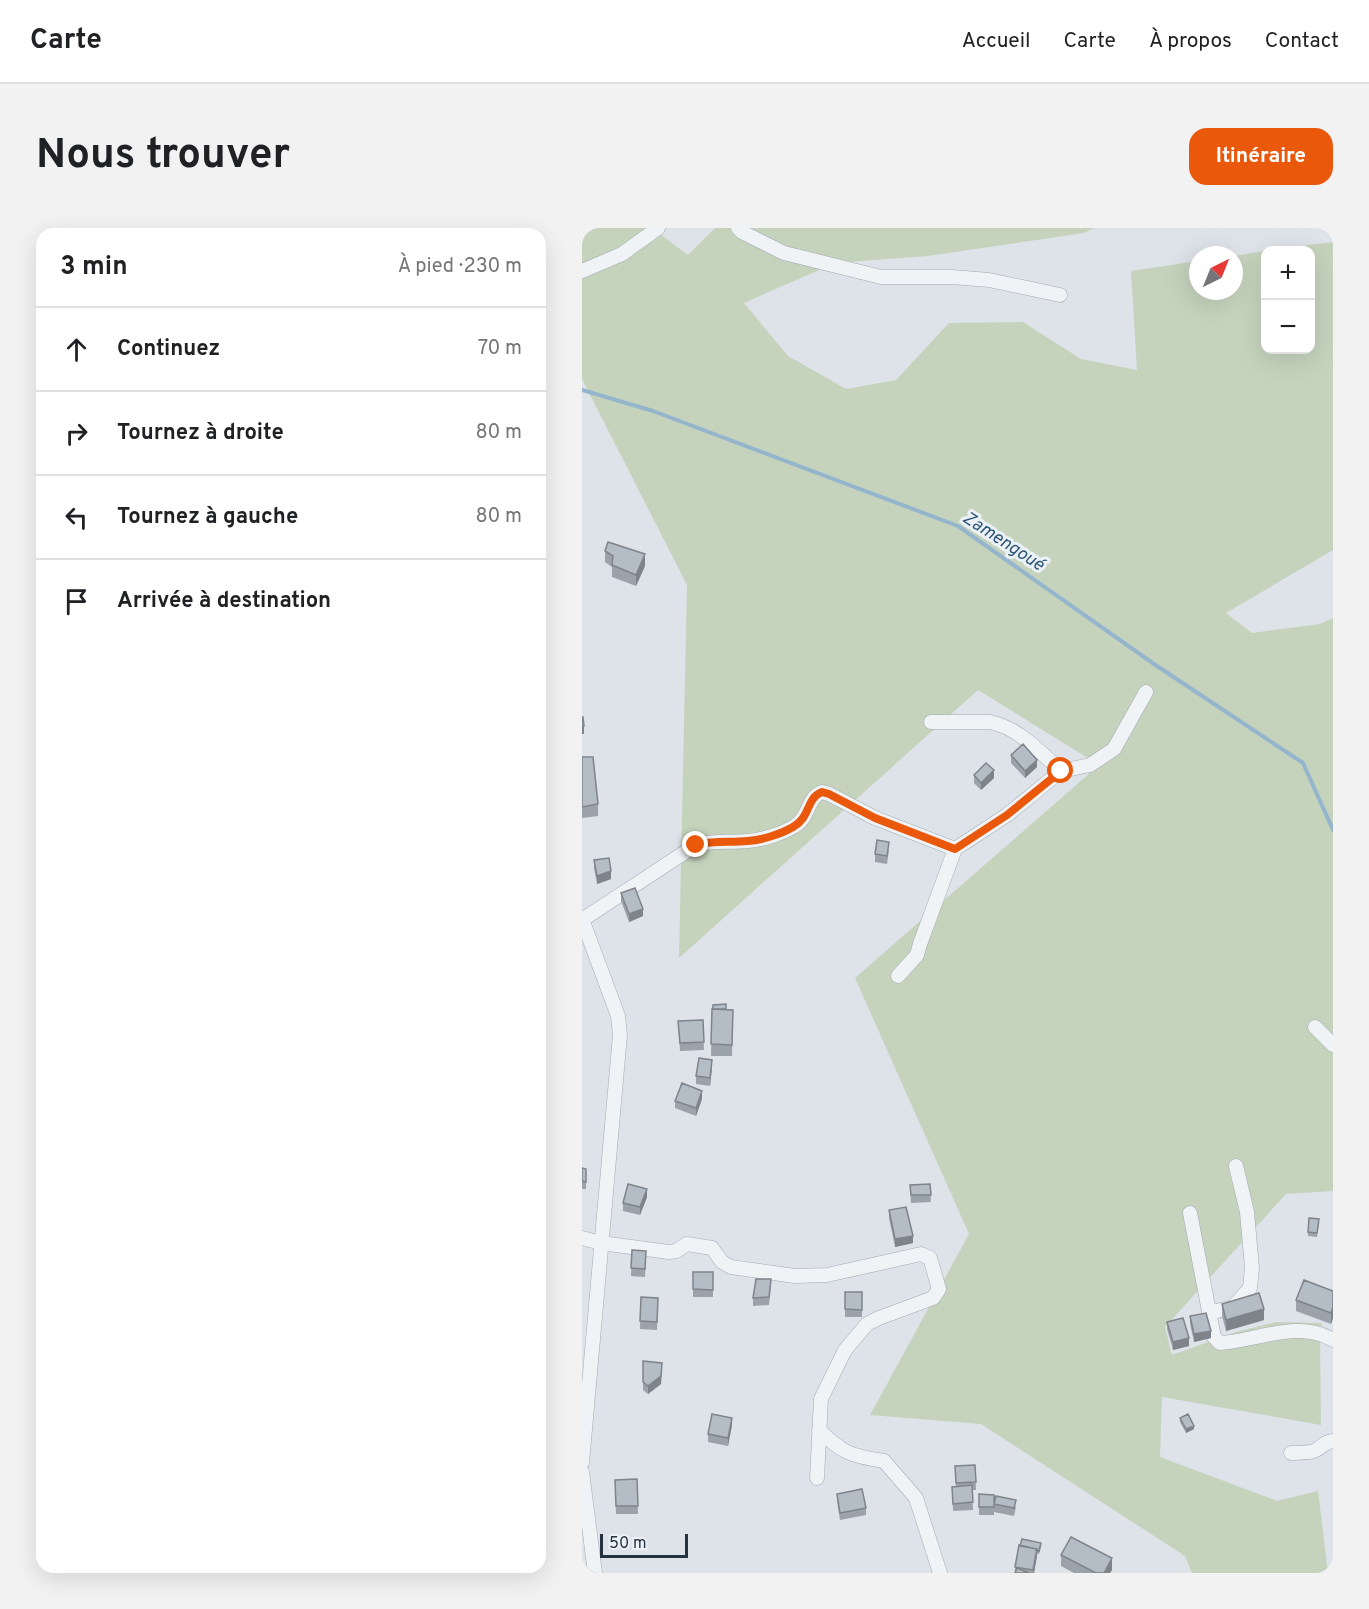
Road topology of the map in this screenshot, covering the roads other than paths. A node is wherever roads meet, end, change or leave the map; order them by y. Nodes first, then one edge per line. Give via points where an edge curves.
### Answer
1 (658, 228) edge
2 (738, 228) edge
3 (582, 271) edge
4 (1060, 295) dead end
5 (1146, 692) dead end
6 (931, 722) dead end
7 (1061, 771) junction
8 (955, 849) junction
9 (582, 920) edge
10 (898, 976) dead end
11 (1315, 1027) dead end
12 (1333, 1045) edge
13 (1236, 1166) dead end
14 (1190, 1213) dead end
15 (582, 1238) edge
16 (601, 1243) junction
17 (1209, 1313) junction
18 (1333, 1340) edge
19 (819, 1430) junction
20 (1333, 1441) edge
21 (1291, 1453) dead end
22 (582, 1463) edge
23 (582, 1472) edge
24 (817, 1478) dead end
25 (593, 1573) edge
26 (940, 1573) edge

1 - 3 street via 622,254
2 - 4 street via 784,253 881,277 989,280
5 - 7 street via 1114,749 1090,765
6 - 7 street via 1000,724 1018,733
7 - 8 street via 1007,815
8 - 9 street via 875,818 822,792 812,798 804,819 784,832 749,841 696,845
8 - 10 street via 920,950
9 - 16 street via 618,1016 620,1035
11 - 12 street
13 - 17 street via 1247,1212 1250,1288 1233,1307
14 - 17 street
15 - 16 street
16 - 19 street via 669,1252 687,1244 712,1248 731,1267 795,1276 827,1275 921,1254 930,1258 938,1294 867,1324 856,1336 821,1399
16 - 22 street
17 - 18 street via 1214,1337 1220,1343 1274,1333 1310,1332
19 - 24 street
19 - 26 street via 837,1448 858,1457 884,1461 896,1474 916,1498
20 - 21 street via 1310,1452
23 - 25 street

